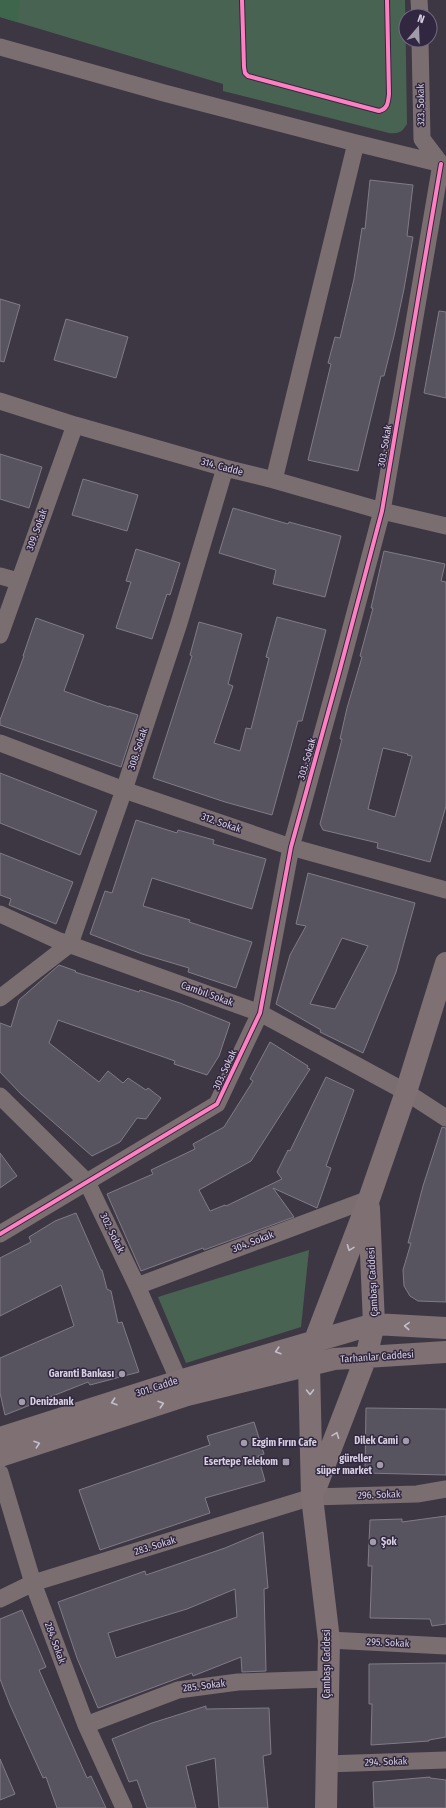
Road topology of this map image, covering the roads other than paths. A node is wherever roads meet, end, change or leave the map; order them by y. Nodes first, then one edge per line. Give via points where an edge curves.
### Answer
1 (0, 47) edge
2 (420, 48) edge
3 (356, 143) junction
4 (444, 164) edge
5 (0, 402) edge
6 (74, 425) junction
7 (225, 468) junction
8 (274, 480) junction
9 (382, 511) junction
10 (446, 526) edge
11 (0, 576) edge
12 (18, 581) junction
13 (0, 635) edge
14 (0, 743) edge
15 (124, 790) junction
16 (291, 847) junction
17 (446, 890) edge
18 (0, 914) edge
19 (70, 944) junction
20 (446, 963) edge
21 (0, 998) edge
22 (260, 1013) junction
23 (406, 1092) junction
24 (0, 1096) edge
25 (446, 1118) edge
26 (87, 1182) junction
27 (369, 1199) junction
28 (0, 1234) edge
29 (138, 1286) junction
30 (374, 1324) junction
31 (446, 1328) edge
32 (315, 1340) junction
33 (446, 1352) edge
34 (366, 1357) junction
35 (309, 1365) junction
36 (183, 1388) junction
37 (0, 1438) edge
38 (0, 1456) edge
39 (0, 1473) edge
40 (446, 1489) edge
41 (312, 1497) junction
42 (33, 1583) junction
43 (0, 1599) edge
44 (329, 1640) junction
45 (446, 1646) edge
46 (328, 1679) junction
47 (86, 1725) junction
48 (446, 1760) edge
49 (326, 1764) junction
50 (124, 1808) edge
51 (326, 1808) edge

1 - 3 street
2 - 4 street, 323. Sokak via 422,139
3 - 4 street
3 - 8 street
4 - 9 street, 303. Sokak
5 - 6 street, 314. Cadde
6 - 7 street, 314. Cadde
6 - 12 street, 309. Sokak
7 - 8 street, 314. Cadde
7 - 15 street, 308. Sokak via 179,624
8 - 9 street, 314. Cadde
9 - 10 street, 314. Cadde
9 - 16 street, 303. Sokak
11 - 12 street
12 - 13 street, 309. Sokak
14 - 15 street, 312. Sokak
15 - 16 street, 312. Sokak
15 - 19 street, 308. Sokak
16 - 17 street, 312. Sokak
16 - 22 street, 303. Sokak
18 - 19 street, Cambıl Sokak
19 - 21 street
19 - 22 street, Cambıl Sokak
20 - 23 main road, Çambaşı Caddesi
22 - 23 street, Cambıl Sokak
22 - 26 street, 303. Sokak via 217,1104
23 - 25 street, Cambıl Sokak
23 - 27 main road, Çambaşı Caddesi
24 - 26 street, 302. Sokak
26 - 28 street, 303. Sokak
26 - 29 street, 302. Sokak
27 - 29 street, 304. Sokak
27 - 30 main road, Çambaşı Caddesi
27 -> 32 main road, Çambaşı Caddesi
29 - 36 street, 302. Sokak
31 -> 30 main road
30 - 32 main road
30 - 34 main road, Çambaşı Caddesi
32 - 35 main road, Çambaşı Caddesi
32 -> 36 main road, 301. Cadde
33 - 34 main road, Tarhanlar Caddesi
34 - 35 main road, Tarhanlar Caddesi via 334,1359
41 -> 34 main road, Çambaşı Caddesi
35 - 36 main road, 301. Cadde
35 -> 41 main road, Çambaşı Caddesi
36 -> 37 main road, 301. Cadde
38 -> 36 main road, 301. Cadde
39 - 42 street, 284. Sokak
40 - 41 street, 296. Sokak via 417,1494
41 - 42 street, 283. Sokak
41 - 44 main road, Çambaşı Caddesi
42 - 43 street, 283. Sokak
42 - 47 street, 284. Sokak
44 - 45 street, 295. Sokak
44 - 46 main road, Çambaşı Caddesi
46 - 47 street, 285. Sokak via 238,1682 178,1690
46 - 49 main road, Çambaşı Caddesi
47 - 50 street, 284. Sokak
48 - 49 street, 294. Sokak
49 - 51 main road, Çambaşı Caddesi

